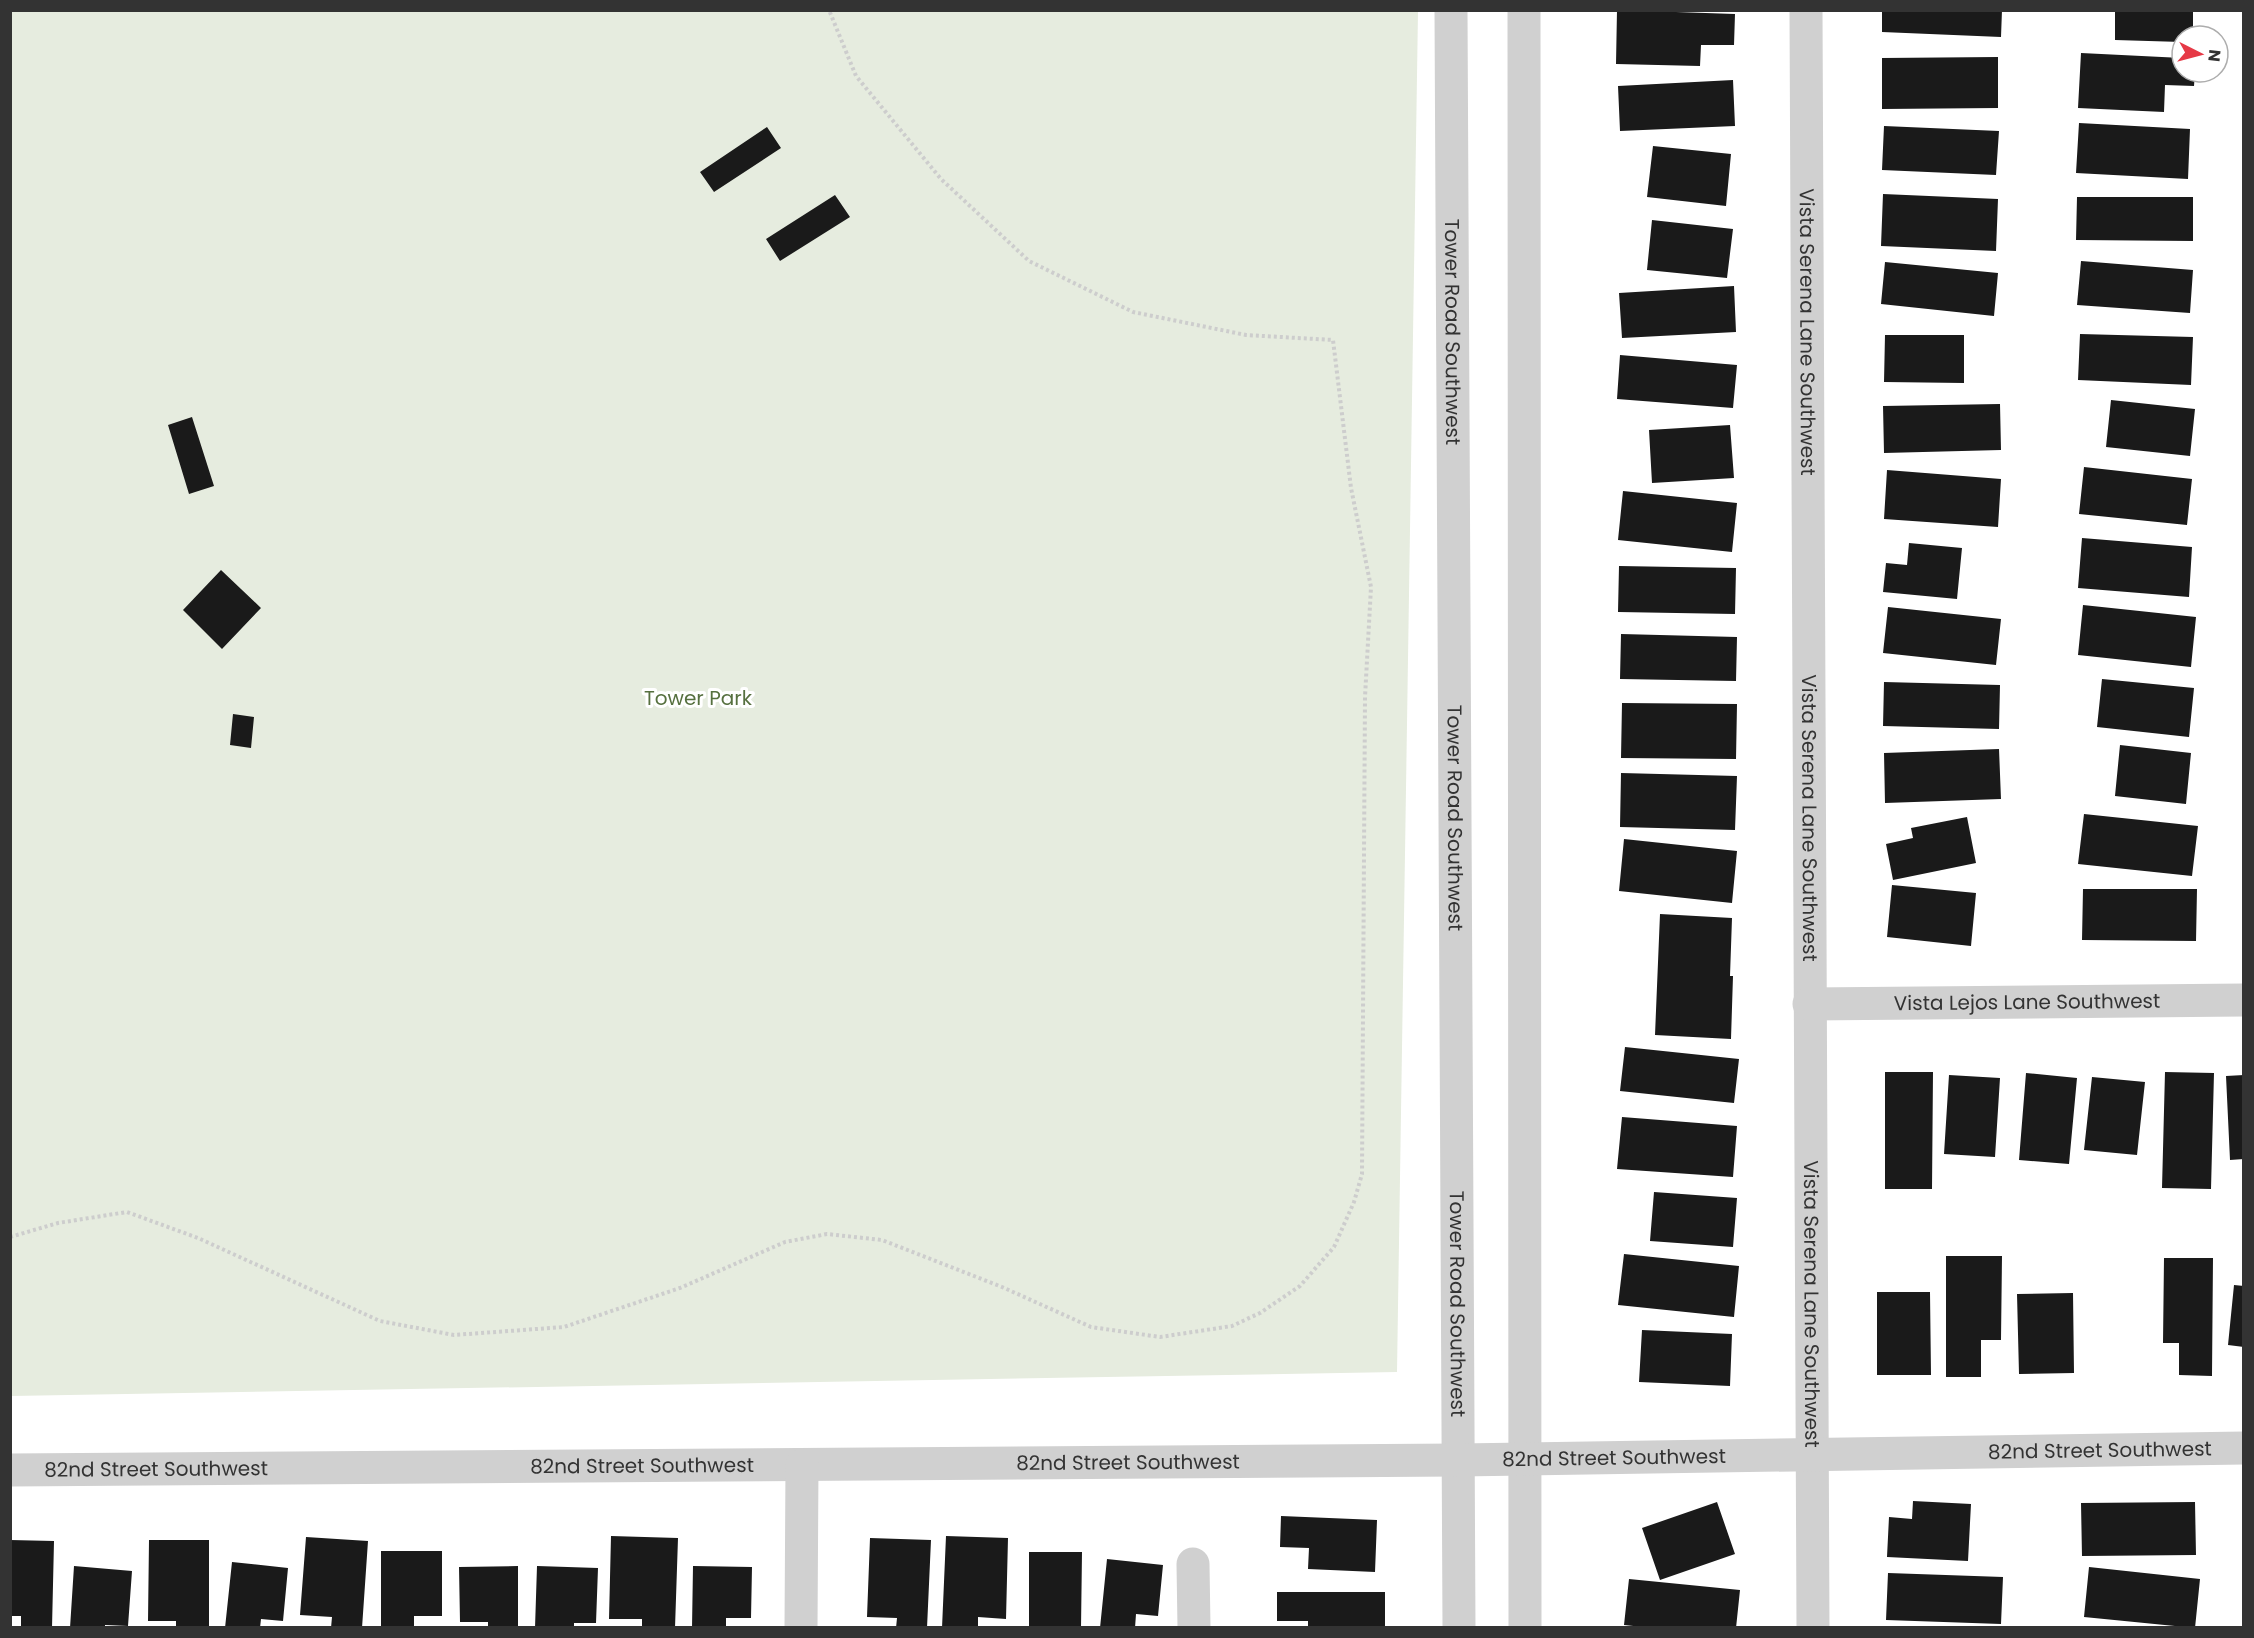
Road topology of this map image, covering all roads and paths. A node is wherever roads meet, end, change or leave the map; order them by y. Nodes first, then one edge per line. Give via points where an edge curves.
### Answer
1 (829, 10) edge
2 (1451, 10) edge
3 (1524, 10) edge
4 (1806, 10) edge
5 (2244, 1000) edge
6 (1809, 1004) junction
7 (10, 1237) edge
8 (2244, 1448) edge
9 (1812, 1454) junction
10 (1524, 1459) junction
11 (1459, 1460) junction
12 (802, 1465) junction
13 (10, 1470) edge
14 (1193, 1564) dead end
15 (801, 1628) edge
16 (1194, 1628) edge
17 (1459, 1628) edge
18 (1525, 1628) edge
19 (1813, 1628) edge

1 - 7 path via 856,76 941,179 1029,261 1133,312 1246,335 1333,340 1351,488 1371,587 1365,697 1362,1174 1334,1247 1300,1286 1260,1312 1232,1326 1160,1337 1091,1327 882,1240 826,1234 785,1242 680,1288 564,1328 454,1335 380,1321 198,1238 127,1212 58,1223
2 - 11 street, Tower Road Southwest
3 - 10 street
4 - 6 street, Vista Serena Lane Southwest
5 - 6 street, Vista Lejos Lane Southwest
6 - 9 street, Vista Serena Lane Southwest
8 - 9 street, 82nd Street Southwest
9 - 10 street, 82nd Street Southwest
9 - 19 street, Vista Serena Lane Southwest
10 - 11 street, 82nd Street Southwest
10 - 18 street
11 - 12 street, 82nd Street Southwest
11 - 17 street, Tower Road Southwest
12 - 13 street, 82nd Street Southwest
12 - 15 street
14 - 16 street

